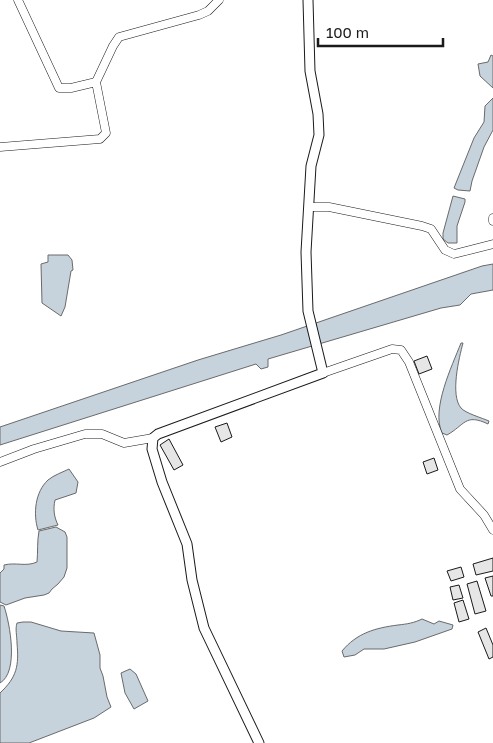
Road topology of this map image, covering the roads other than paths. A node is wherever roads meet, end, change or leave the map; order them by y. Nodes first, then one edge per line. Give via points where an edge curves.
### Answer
1 (18, 0) edge
2 (219, 0) edge
3 (308, 0) edge
4 (96, 82) junction
5 (0, 147) edge
6 (309, 207) junction
7 (493, 244) edge
8 (323, 373) junction
9 (153, 438) junction
10 (0, 462) edge
11 (493, 530) edge
12 (259, 743) edge

1 - 4 street via 59,88
2 - 4 street via 208,11 119,37
3 - 6 street via 310,71 319,135 311,166
4 - 5 street via 106,133 100,139
6 - 7 street via 329,207 422,226 431,229 445,250 454,254
6 - 8 street via 306,252 308,311
8 - 9 street
8 - 11 street via 392,349 401,350 409,362 460,488
9 - 10 street via 124,443 102,434 85,434
9 - 12 street via 152,448 162,482 187,544 204,628

